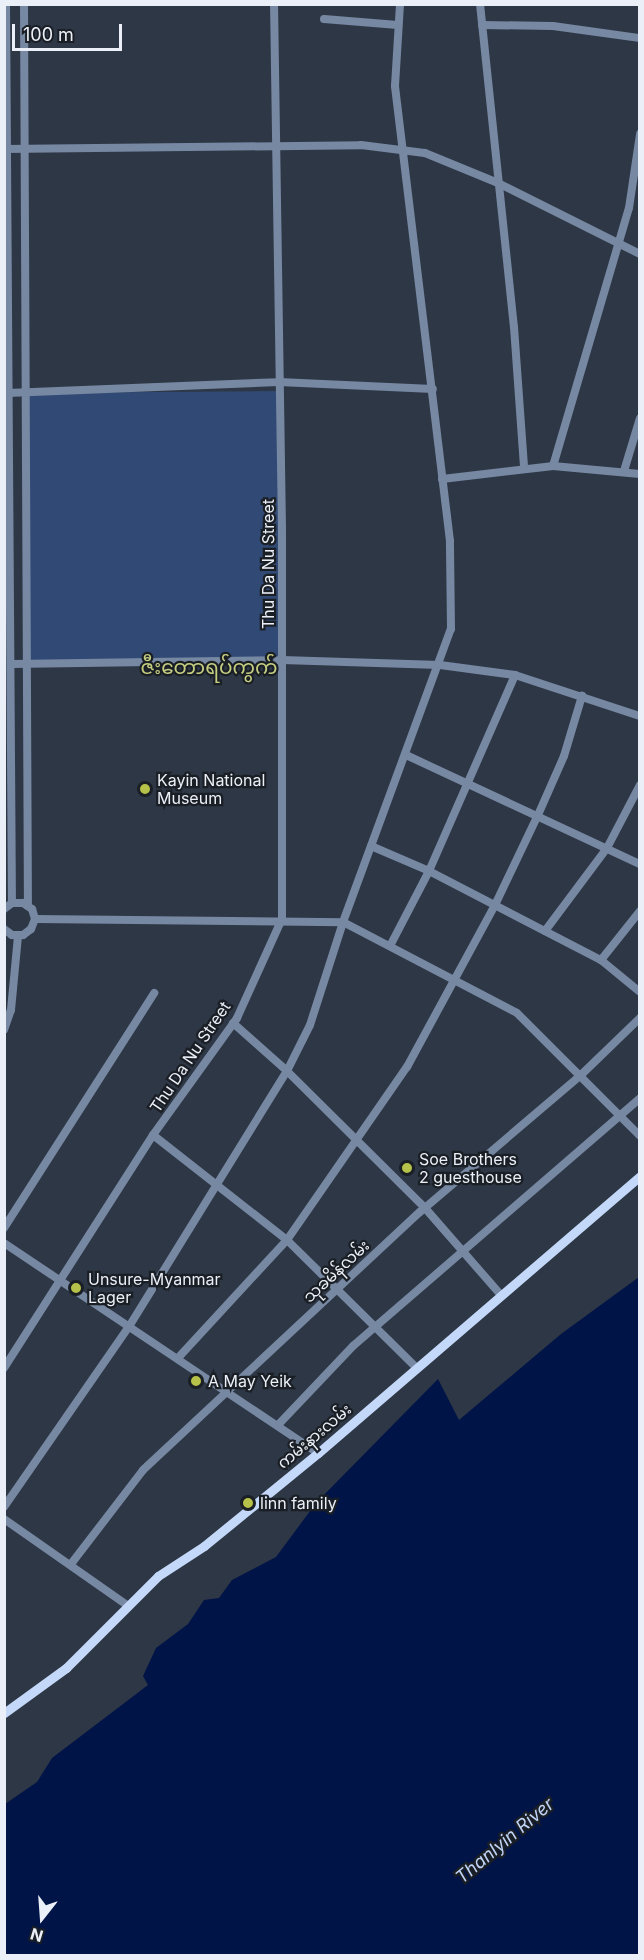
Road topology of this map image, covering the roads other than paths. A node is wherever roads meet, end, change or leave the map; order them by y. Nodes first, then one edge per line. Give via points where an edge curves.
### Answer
1 (6, 4) edge
2 (24, 4) edge
3 (274, 4) edge
4 (400, 4) edge
5 (480, 4) edge
6 (324, 20) dead end
7 (398, 25) junction
8 (482, 25) junction
9 (639, 38) edge
10 (639, 134) edge
11 (6, 149) edge
12 (24, 149) junction
13 (276, 149) junction
14 (403, 149) junction
15 (498, 183) junction
16 (618, 243) junction
17 (8, 244) junction
18 (24, 245) junction
19 (639, 254) edge
20 (279, 382) junction
21 (433, 389) junction
22 (8, 393) junction
23 (25, 393) junction
24 (639, 418) edge
25 (553, 466) junction
26 (524, 468) junction
27 (624, 471) junction
28 (639, 474) edge
29 (442, 479) junction
30 (282, 660) junction
31 (12, 664) junction
32 (26, 665) junction
33 (440, 665) junction
34 (515, 675) junction
35 (582, 696) junction
36 (639, 716) edge
37 (406, 755) junction
38 (468, 782) junction
39 (639, 785) edge
40 (12, 791) junction
41 (27, 792) junction
42 (538, 815) junction
43 (371, 846) junction
44 (607, 848) junction
45 (639, 864) edge
46 (429, 871) junction
47 (12, 903) junction
48 (495, 905) junction
49 (28, 906) junction
50 (4, 909) edge
51 (639, 911) edge
52 (35, 919) junction
53 (282, 919) junction
54 (343, 922) junction
55 (4, 929) edge
56 (545, 931) junction
57 (18, 936) junction
58 (390, 946) junction
59 (601, 960) junction
60 (455, 979) junction
61 (639, 992) edge
62 (154, 993) dead end
63 (639, 1018) edge
64 (233, 1023) junction
65 (4, 1030) edge
66 (287, 1071) junction
67 (582, 1074) junction
68 (639, 1098) edge
69 (621, 1116) junction
70 (153, 1135) junction
71 (639, 1136) edge
72 (357, 1142) junction
73 (639, 1176) edge
74 (216, 1187) junction
75 (425, 1208) junction
76 (4, 1228) edge
77 (287, 1240) junction
78 (4, 1243) edge
79 (463, 1251) junction
80 (61, 1282) junction
81 (339, 1287) junction
82 (501, 1295) junction
83 (129, 1325) junction
84 (376, 1326) junction
85 (178, 1358) junction
86 (4, 1368) edge
87 (417, 1368) junction
88 (228, 1390) junction
89 (278, 1425) junction
90 (318, 1453) junction
91 (4, 1507) edge
92 (4, 1519) edge
93 (71, 1564) junction
94 (127, 1605) junction
95 (4, 1713) edge

1 - 11 street
2 - 12 street
3 - 13 street, Thu Da Nu Street
4 - 7 street
5 - 8 street
6 - 7 street
7 - 14 street via 395,86
8 - 9 street via 553,26
8 - 15 street
10 - 16 street via 629,208
11 - 12 street
11 - 17 street
12 - 13 street
12 - 18 street
13 - 14 street via 361,145
13 - 20 street, Thu Da Nu Street
14 - 15 street via 448,159
14 - 21 street
15 - 16 street
15 - 26 street
16 - 19 street
16 - 25 street
17 - 18 street
17 - 22 street
18 - 23 street
20 - 21 street
20 - 23 street
20 - 30 street, Thu Da Nu Street
21 - 29 street
22 - 23 street
22 - 31 street
23 - 32 street
24 - 27 street
25 - 26 street
25 - 27 street
26 - 29 street
27 - 28 street
29 - 33 street via 453,606
30 - 32 street
30 - 33 street
30 - 53 street, Thu Da Nu Street
31 - 32 street
31 - 40 street
32 - 41 street
33 - 34 street
33 - 37 street
34 - 35 street
34 - 38 street
35 - 36 street
35 - 42 street via 564,756
37 - 38 street
37 - 43 street
38 - 42 street
38 - 46 street
39 - 44 street
40 - 41 street
40 - 47 street
41 - 49 street
42 - 44 street
42 - 48 street
43 - 46 street
43 - 54 street
44 - 45 street
44 - 56 street
46 - 48 street
46 - 58 street
47 - 49 street
47 - 50 street
48 - 56 street
48 - 60 street
49 - 52 street
51 - 59 street
52 - 53 street
52 - 57 street via 32,929
53 - 54 street
53 - 64 street, Thu Da Nu Street
54 - 58 street
54 - 66 street via 310,1025
55 - 57 street
56 - 59 street
57 - 65 street
58 - 60 street
59 - 61 street
60 - 67 street via 517,1014
60 - 72 street via 406,1067
62 - 76 street
63 - 67 street, သုခမိန်လမ်း
64 - 66 street
64 - 70 street, Thu Da Nu Street
66 - 72 street
66 - 74 street
67 - 69 street
67 - 75 street, သုခမိန်လမ်း
68 - 69 street
69 - 71 street
69 - 79 street
70 - 74 street
70 - 80 street, Thu Da Nu Street
72 - 75 street
72 - 77 street
73 - 82 main road, ကမ်းနားလမ်း
74 - 77 street
74 - 83 street
75 - 79 street
75 - 81 street, သုခမိန်လမ်း
77 - 81 street
77 - 85 street
78 - 80 street
79 - 82 street
79 - 84 street
80 - 83 street
80 - 86 street, Thu Da Nu Street
81 - 84 street
81 - 88 street, သုခမိန်လမ်း
82 - 87 main road, ကမ်းနားလမ်း
83 - 85 street
83 - 91 street
84 - 87 street
84 - 89 street
85 - 88 street
87 - 90 main road, ကမ်းနားလမ်း
88 - 89 street
88 - 93 street, သုခမိန်လမ်း via 143,1470
89 - 90 street
90 - 94 main road, ကမ်းနားလမ်း via 204,1546 158,1576
92 - 93 street
93 - 94 street
94 - 95 main road, ကမ်းနားလမ်း via 66,1668

